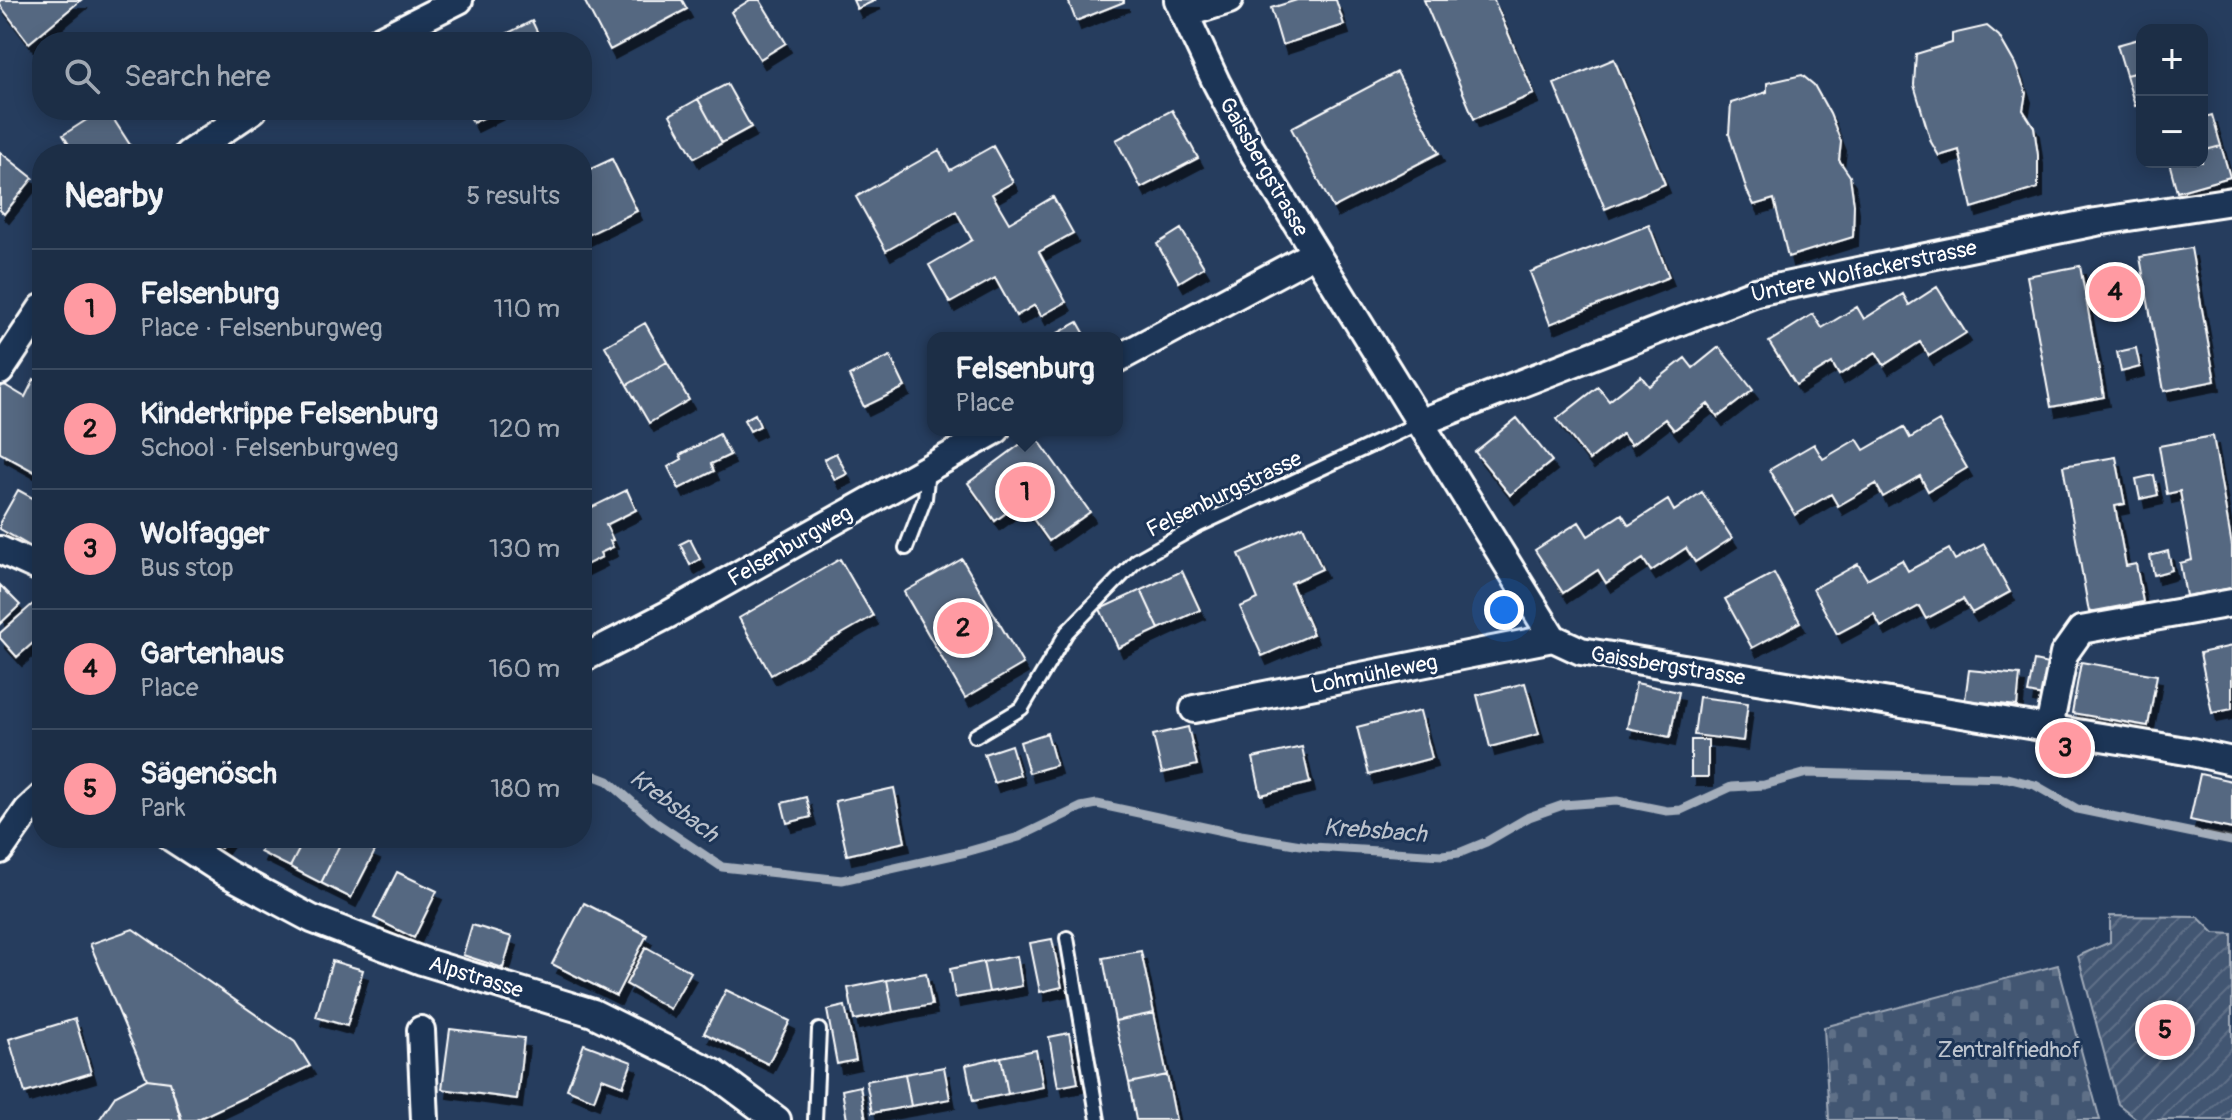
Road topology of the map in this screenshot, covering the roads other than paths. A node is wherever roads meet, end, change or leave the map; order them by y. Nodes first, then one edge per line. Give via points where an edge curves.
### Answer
1 (459, 0) edge
2 (1229, 0) edge
3 (1181, 7) edge
4 (396, 32) edge
5 (238, 120) edge
6 (203, 144) edge
7 (2232, 201) edge
8 (1315, 253) junction
9 (32, 323) edge
10 (1123, 356) edge
11 (0, 371) edge
12 (1419, 423) junction
13 (986, 436) edge
14 (928, 470) junction
15 (906, 548) dead end
16 (0, 550) edge
17 (32, 564) edge
18 (2232, 603) edge
19 (1553, 638) junction
20 (592, 654) edge
21 (1194, 709) dead end
22 (2049, 728) junction
23 (975, 736) dead end
24 (2232, 761) edge
25 (32, 806) edge
26 (187, 848) edge
27 (0, 850) edge
28 (1067, 938) dead end
29 (421, 1030) dead end
30 (819, 1030) dead end
31 (425, 1120) edge
32 (777, 1120) edge
33 (815, 1120) edge
34 (1098, 1120) edge

1 - 4 street
2 - 3 street
3 - 8 street, Gaissbergstrasse via 1250,147
5 - 6 street
7 - 12 street, Untere Wolfackerstrasse via 2096,222 1756,292
8 - 10 street
8 - 12 street, Gaissbergstrasse
9 - 11 street
12 - 19 street, Gaissbergstrasse
12 - 23 lane, Felsenburgstrasse via 1199,525 1137,560 1067,632 1022,708
13 - 14 street, Felsenburgweg
14 - 15 lane via 925,498
14 - 20 street, Felsenburgweg
16 - 17 street
18 - 22 street via 2081,630 2064,654
19 - 21 street, Lohmühleweg
19 - 22 street, Gaissbergstrasse via 1581,651
22 - 24 street, Gaissbergstrasse
25 - 27 street
26 - 32 street, Alpstrasse via 312,919 422,961 593,1013 714,1073
28 - 34 lane
29 - 31 street
30 - 33 lane

